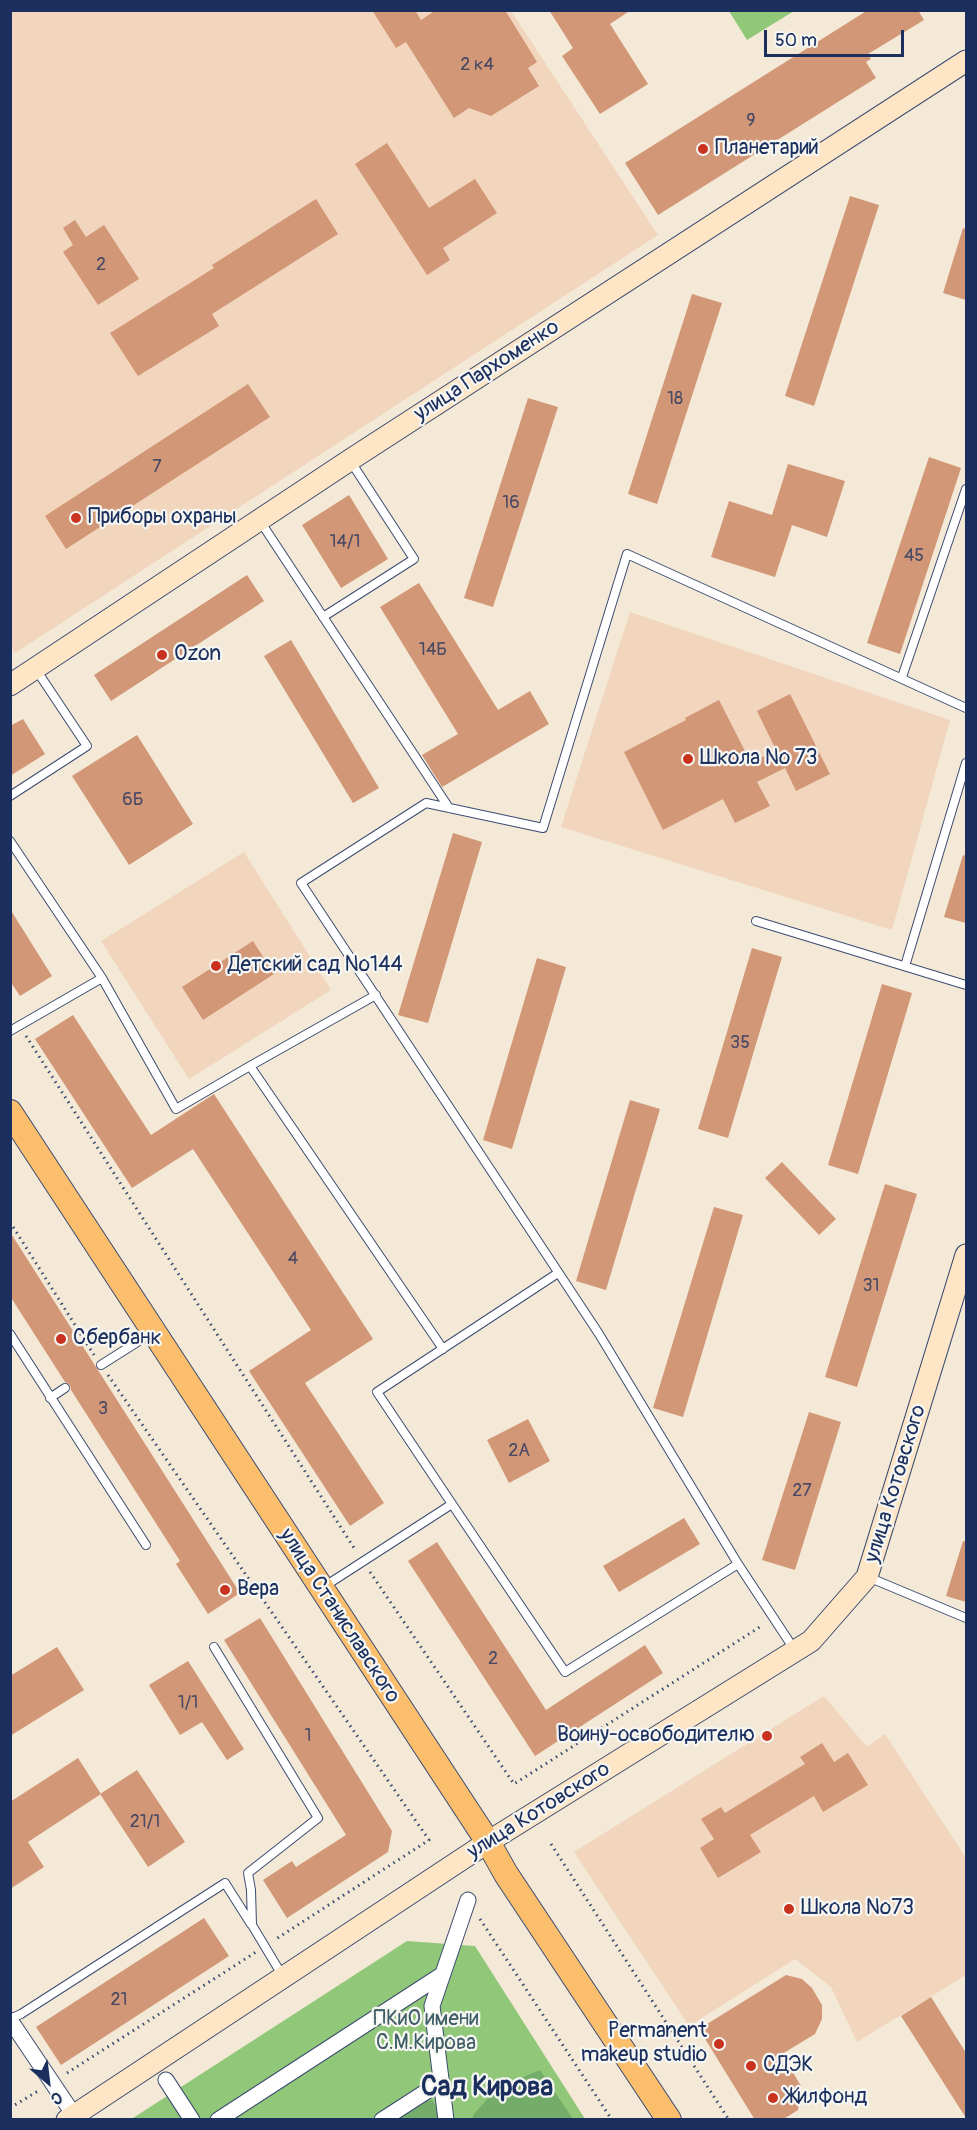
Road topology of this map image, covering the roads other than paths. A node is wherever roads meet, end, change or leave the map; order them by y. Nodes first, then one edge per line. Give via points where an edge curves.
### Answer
1 (966, 61) edge
2 (350, 460) junction
3 (966, 489) edge
4 (259, 520) junction
5 (323, 617) junction
6 (35, 668) junction
7 (902, 677) junction
8 (10, 685) edge
9 (966, 708) edge
10 (966, 763) edge
11 (10, 796) edge
12 (449, 808) junction
13 (10, 841) edge
14 (756, 921) dead end
15 (905, 966) junction
16 (102, 978) junction
17 (966, 985) edge
18 (376, 995) junction
19 (10, 1030) edge
20 (250, 1066) junction
21 (10, 1112) edge
22 (966, 1255) edge
23 (558, 1273) junction
24 (154, 1332) junction
25 (10, 1334) edge
26 (443, 1349) junction
27 (101, 1365) road end
28 (65, 1388) dead end
29 (50, 1398) junction
30 (452, 1504) junction
31 (146, 1545) dead end
32 (738, 1564) junction
33 (867, 1577) junction
34 (321, 1588) junction
35 (966, 1618) edge
36 (214, 1647) dead end
37 (795, 1651) junction
38 (488, 1842) junction
39 (468, 1899) road end
40 (252, 1925) junction
41 (443, 1974) junction
42 (283, 1977) junction
43 (10, 2019) edge
44 (166, 2080) dead end
45 (441, 2082) junction
46 (70, 2117) edge
47 (192, 2120) edge
48 (218, 2120) edge
49 (382, 2120) edge
50 (446, 2120) edge
51 (669, 2120) edge

1 - 2 street, улица Пархоменко
2 - 4 street, улица Пархоменко
2 - 5 lane via 414,560
3 - 7 lane
4 - 5 lane
4 - 6 street, улица Пархоменко
5 - 12 lane
6 - 8 street, улица Пархоменко
6 - 11 lane via 87,746
7 - 9 lane
7 - 12 lane via 627,554 543,828
10 - 15 lane
12 - 18 lane via 426,803 301,883
13 - 16 lane
14 - 15 lane
15 - 17 lane
16 - 19 lane
16 - 20 lane via 176,1109
18 - 20 lane
18 - 23 lane
20 - 26 lane
21 - 24 main road, улица Станиславского
22 - 33 street, улица Котовского
23 - 26 lane
23 - 32 lane
24 - 27 lane
24 - 34 main road, улица Станиславского
25 - 29 lane
26 - 30 lane via 377,1392
28 - 29 lane
29 - 31 lane
30 - 32 lane via 565,1672
30 - 34 lane
32 - 37 lane
33 - 35 lane
33 - 37 street, улица Котовского via 811,1641
34 - 38 main road, улица Станиславского
36 - 40 lane via 318,1818 248,1873
37 - 38 street, улица Котовского
38 - 42 street, улица Котовского
38 - 51 main road, улица Станиславского
39 - 41 street
40 - 42 lane
40 - 43 lane via 225,1883
41 - 45 street via 432,2006
41 - 48 street
42 - 46 street, улица Котовского
43 - 46 street
44 - 47 street
45 - 49 street
45 - 50 street

